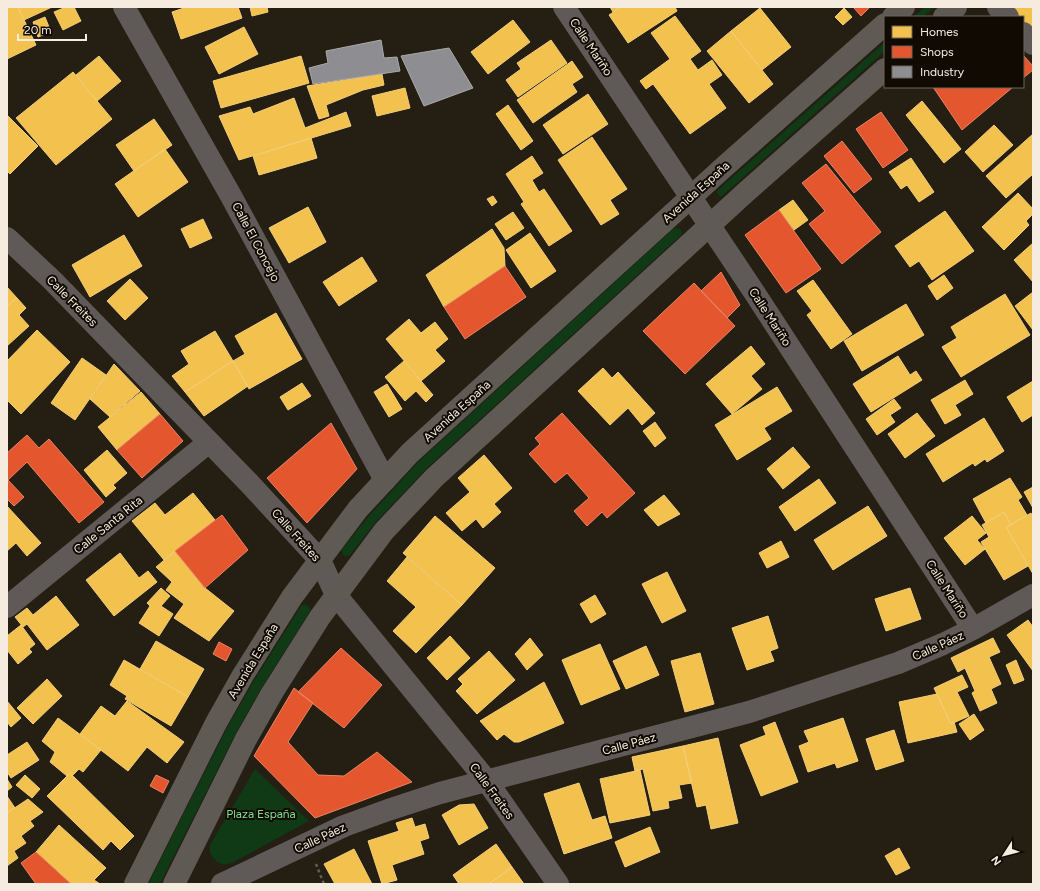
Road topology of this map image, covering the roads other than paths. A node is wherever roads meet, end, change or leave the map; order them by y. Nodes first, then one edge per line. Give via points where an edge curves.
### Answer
1 (124, 7) edge
2 (564, 7) edge
3 (904, 7) edge
4 (956, 7) edge
5 (998, 7) edge
6 (894, 16) edge
7 (945, 16) edge
8 (1007, 16) edge
9 (884, 25) edge
10 (1024, 34) edge
11 (1033, 44) edge
12 (884, 71) edge
13 (691, 197) junction
14 (710, 226) junction
15 (7, 238) edge
16 (209, 442) junction
17 (385, 480) junction
18 (320, 560) junction
19 (336, 595) junction
20 (1033, 595) edge
21 (7, 607) edge
22 (973, 629) junction
23 (487, 781) junction
24 (135, 884) edge
25 (174, 884) edge
26 (222, 884) edge
27 (558, 884) edge

1 - 17 street, Calle El Concejo via 231,196
2 - 13 street, Calle Mariño
3 - 6 main road
4 - 7 main road
5 - 8 street
9 - 13 main road, Avenida España
10 - 11 street
12 - 14 main road
13 - 14 street, Calle Mariño
13 - 17 main road, Avenida España via 410,453
14 - 19 main road via 434,478 384,531
14 - 22 street, Calle Mariño
15 - 16 street, Calle Freites via 52,280
16 - 18 street, Calle Freites
16 - 21 street, Calle Santa Rita
17 - 18 main road, Avenida España via 358,509
18 - 19 street, Calle Freites
18 - 24 main road, Avenida España via 292,597 239,682
19 - 23 street, Calle Freites
19 - 25 main road via 272,693
20 - 22 street, Calle Páez
22 - 23 street, Calle Páez via 898,663 749,712
23 - 26 street, Calle Páez via 440,793 344,826
23 - 27 street, Calle Freites

